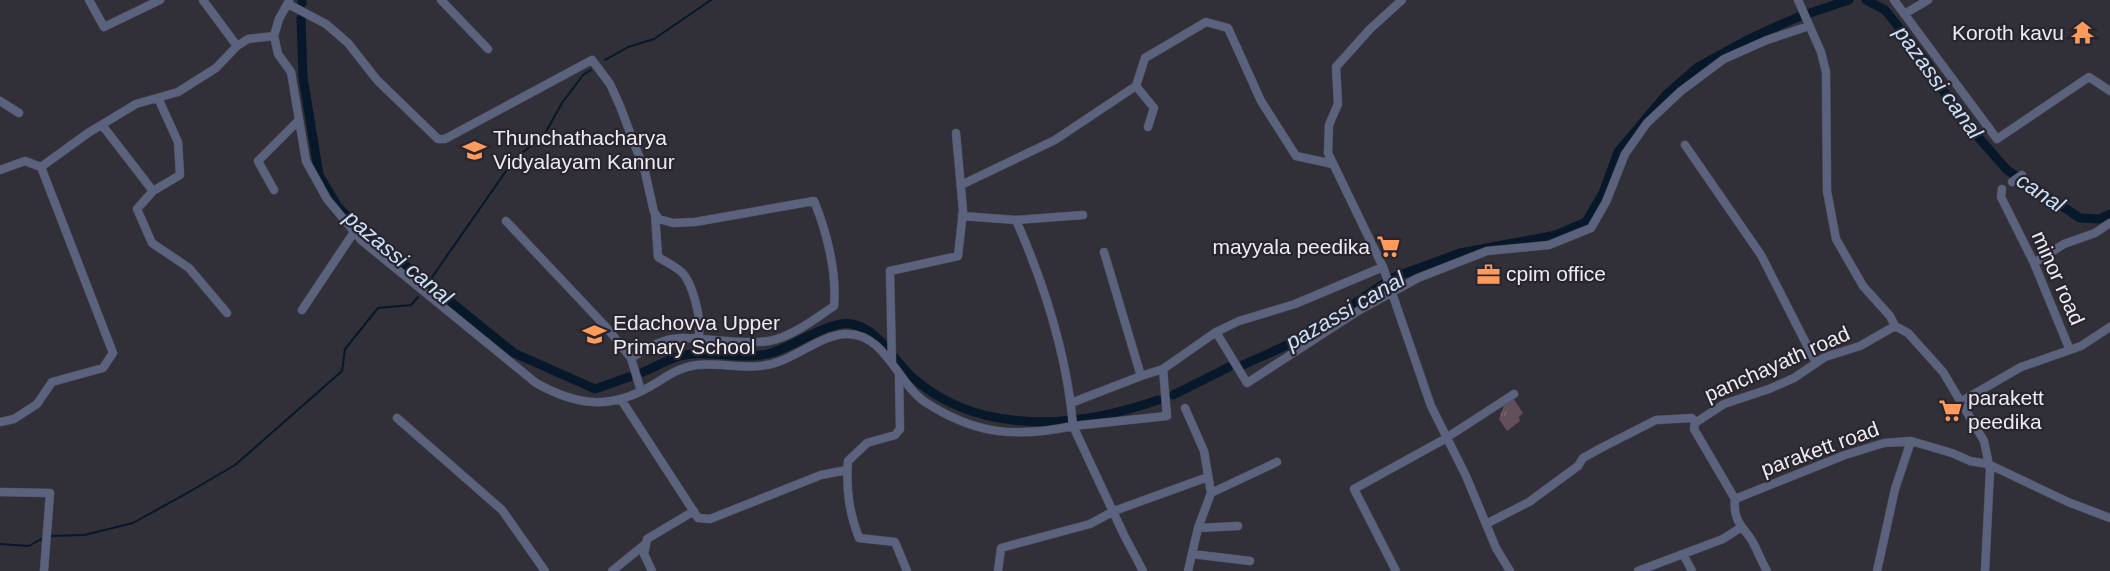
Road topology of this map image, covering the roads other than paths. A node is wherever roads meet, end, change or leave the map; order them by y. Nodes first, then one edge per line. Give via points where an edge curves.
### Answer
1 (89, 0) edge
2 (160, 0) edge
3 (203, 0) edge
4 (441, 0) edge
5 (1402, 0) edge
6 (1799, 0) edge
7 (1894, 0) edge
8 (1928, 0) edge
9 (289, 2) edge
10 (1906, 13) junction
11 (1806, 19) junction
12 (274, 36) junction
13 (237, 46) junction
14 (488, 49) dead end
15 (1136, 86) junction
16 (2110, 91) edge
17 (158, 98) junction
18 (0, 101) edge
19 (19, 113) dead end
20 (298, 120) junction
21 (102, 125) junction
22 (1148, 127) dead end
23 (956, 133) dead end
24 (1685, 145) dead end
25 (1333, 164) junction
26 (41, 167) junction
27 (0, 170) edge
28 (2022, 175) dead end
29 (2012, 182) dead end
30 (961, 185) junction
31 (2002, 189) dead end
32 (274, 190) dead end
33 (153, 191) junction
34 (654, 212) junction
35 (1083, 214) dead end
36 (962, 216) junction
37 (1016, 220) junction
38 (506, 221) dead end
39 (2110, 224) edge
40 (354, 232) junction
41 (1104, 252) dead end
42 (2034, 263) junction
43 (1384, 270) junction
44 (1391, 292) junction
45 (302, 310) dead end
46 (227, 313) dead end
47 (1895, 326) junction
48 (2110, 327) edge
49 (1216, 332) junction
50 (697, 341) junction
51 (2069, 348) junction
52 (631, 358) junction
53 (892, 362) junction
54 (1816, 363) junction
55 (1163, 369) junction
56 (899, 375) junction
57 (1141, 376) junction
58 (640, 391) junction
59 (1514, 394) dead end
60 (1962, 400) junction
61 (622, 401) junction
62 (1071, 403) junction
63 (1185, 408) dead end
64 (397, 418) dead end
65 (0, 422) edge
66 (1695, 423) junction
67 (1073, 426) junction
68 (1448, 437) junction
69 (1911, 441) junction
70 (1277, 462) dead end
71 (1988, 464) junction
72 (847, 470) junction
73 (1208, 477) junction
74 (0, 492) edge
75 (1211, 493) junction
76 (1735, 499) junction
77 (694, 511) junction
78 (1114, 511) junction
79 (2110, 518) edge
80 (1486, 524) junction
81 (1238, 526) dead end
82 (1198, 528) junction
83 (1740, 528) junction
84 (644, 545) junction
85 (1192, 554) junction
86 (1683, 554) junction
87 (1250, 561) dead end
88 (44, 571) edge
89 (545, 571) edge
90 (612, 571) edge
91 (652, 571) edge
92 (907, 571) edge
93 (998, 571) edge
94 (1143, 571) edge
95 (1188, 571) edge
96 (1396, 571) edge
97 (1510, 571) edge
98 (1638, 571) edge
99 (1692, 571) edge
100 (1767, 571) edge
101 (1877, 571) edge
102 (1985, 571) edge

1 - 2 street via 104,27
3 - 13 street
4 - 14 street
5 - 25 street via 1370,28 1336,67 1338,104 1329,125 1328,153
6 - 11 street
7 - 10 street
8 - 10 street
9 - 12 street
9 - 34 street via 326,24 348,43 377,80 438,139 445,139 592,60 620,106 645,172
10 - 16 street via 1997,139 2088,77
11 - 44 street via 1724,59 1647,123 1625,154 1591,228 1549,245 1487,251
11 - 47 street via 1826,72 1827,191 1836,239 1863,286
12 - 13 street via 248,39
12 - 20 street via 278,54 291,72
13 - 17 street via 216,68 178,92
15 - 22 street via 1154,108
15 - 25 street via 1145,58 1206,22 1228,28 1261,101 1296,156
15 - 30 street via 1055,140
17 - 21 street via 136,104
17 - 33 street via 178,142 180,176
18 - 19 street
20 - 32 street via 258,161
20 - 40 street via 306,161 327,199
21 - 26 street
21 - 33 street
23 - 30 street
24 - 54 street via 1761,255
25 - 43 street
26 - 27 street via 25,160
26 - 65 street via 113,353 103,368 52,382 37,404 14,419
28 - 29 street
30 - 36 street
31 - 42 street, minor road via 2001,197
33 - 46 street via 137,209 152,243 189,268
34 - 50 street via 658,257 685,275 700,316
34 - 50 street via 659,219 673,223 814,201 819,212 835,290 834,306 771,341
35 - 37 street
36 - 37 street
36 - 53 street via 958,256 890,271
37 - 62 street via 1050,306
38 - 52 street
39 - 42 street via 2064,244
40 - 45 street
40 - 61 street via 536,383 585,402
41 - 57 street
42 - 51 street, minor road
43 - 44 street
43 - 49 street
44 - 49 street via 1247,383
44 - 68 street via 1431,406
47 - 54 street, panchayath road via 1867,343
47 - 60 street via 1908,333
48 - 51 street
49 - 55 street
50 - 52 street via 681,338 654,344
51 - 60 street via 2021,367
52 - 58 street
53 - 56 street
53 - 58 street via 872,341 857,334 843,334 760,367 698,365 675,370
54 - 66 street, panchayath road via 1794,378 1724,404
55 - 57 street
55 - 67 street via 1167,416
56 - 67 street via 924,401 984,430 1037,434
56 - 72 street via 900,429 894,435 867,443 848,461
57 - 62 street
58 - 61 street
59 - 68 street
60 - 71 street via 1984,441
61 - 77 street
62 - 67 street
63 - 73 street via 1204,451
64 - 89 street via 502,510
66 - 76 street, panchayath road via 1694,429
66 - 80 street via 1684,417 1650,423 1587,455 1529,502
67 - 78 street
68 - 80 street
68 - 96 street via 1354,489
69 - 71 street, parakett road
69 - 76 street, parakett road via 1884,443 1845,455
69 - 101 street via 1895,489
70 - 75 street
71 - 79 street, parakett road
71 - 102 street
72 - 77 street via 821,475 710,519 699,519
72 - 92 street via 849,513 859,538 895,542
73 - 75 street
73 - 78 street
74 - 88 street via 50,493
75 - 82 street
76 - 83 street, panchayath road
77 - 84 street via 647,539
78 - 93 street via 1090,524 1001,548
78 - 94 street
80 - 97 street
81 - 82 street
82 - 85 street
83 - 86 street
83 - 100 street, panchayath road via 1751,539
84 - 90 street
84 - 91 street
85 - 87 street
85 - 95 street
86 - 98 street
86 - 99 street

